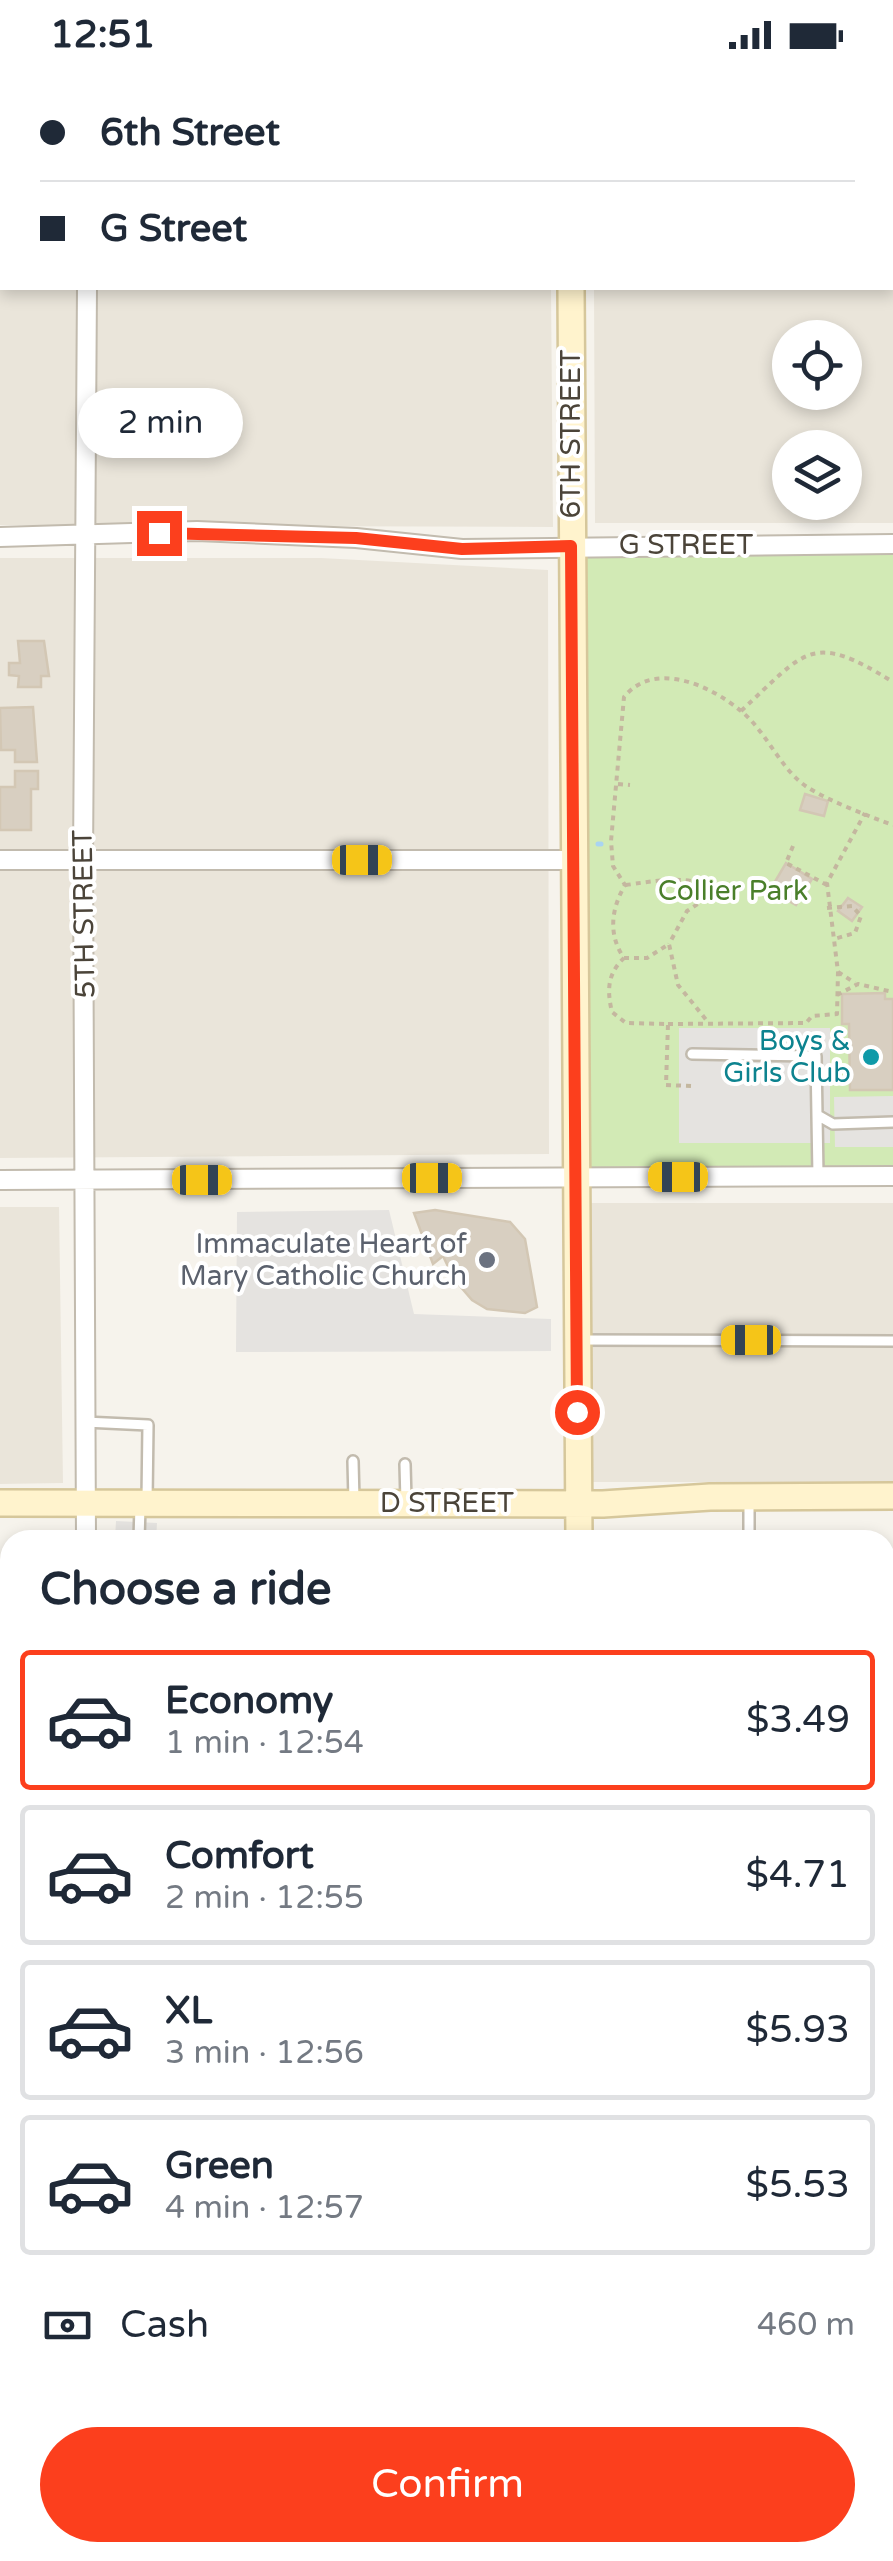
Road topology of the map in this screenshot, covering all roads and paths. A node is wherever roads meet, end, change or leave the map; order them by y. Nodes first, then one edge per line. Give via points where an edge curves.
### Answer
1 (87, 290) edge
2 (571, 290) edge
3 (83, 536) junction
4 (0, 537) edge
5 (893, 544) edge
6 (571, 546) junction
7 (893, 682) edge
8 (742, 711) junction
9 (618, 784) junction
10 (630, 785) dead end
11 (865, 813) junction
12 (893, 825) edge
13 (793, 846) dead end
14 (0, 860) edge
15 (83, 860) junction
16 (572, 860) junction
17 (827, 884) junction
18 (625, 885) junction
19 (827, 908) junction
20 (834, 939) junction
21 (669, 944) junction
22 (624, 958) junction
23 (838, 972) junction
24 (858, 984) junction
25 (893, 992) edge
26 (837, 995) junction
27 (668, 1024) junction
28 (709, 1024) junction
29 (692, 1054) dead end
30 (691, 1086) dead end
31 (819, 1116) junction
32 (893, 1122) edge
33 (818, 1176) junction
34 (893, 1176) edge
35 (574, 1177) junction
36 (0, 1180) edge
37 (85, 1180) junction
38 (575, 1340) junction
39 (893, 1341) edge
40 (85, 1422) junction
41 (353, 1461) dead end
42 (405, 1464) dead end
43 (893, 1496) edge
44 (749, 1497) junction
45 (0, 1503) edge
46 (86, 1503) junction
47 (144, 1503) junction
48 (354, 1503) junction
49 (406, 1503) junction
50 (579, 1504) junction
51 (86, 1530) edge
52 (140, 1530) edge
53 (579, 1530) edge
54 (748, 1530) edge

1 - 3 street, 5TH STREET
2 - 6 street, 6TH STREET
3 - 4 street, G STREET
3 - 6 street, G STREET via 197,532 462,549
3 - 15 street, 5TH STREET
5 - 6 street, G STREET
6 - 16 street, 6TH STREET
7 - 8 path via 831,650 810,653
8 - 9 path via 675,678 653,677 632,687 618,720
8 - 11 path via 804,786
9 - 10 path
9 - 18 path via 612,858
11 - 12 path
11 - 17 path
13 - 17 path via 786,864
14 - 15 street
15 - 16 street
15 - 37 street, 5TH STREET
16 - 35 street, 6TH STREET
17 - 19 path
18 - 21 path via 678,882 711,890 687,912
18 - 22 path via 614,904 614,944
19 - 20 path
19 - 20 path via 852,906 861,916 855,934
20 - 23 path
21 - 22 path via 648,958
21 - 28 path via 678,985
22 - 27 path via 608,991 612,1012 626,1023
23 - 24 path
23 - 26 path
24 - 25 path
24 - 26 path
26 - 28 path via 837,1014 806,1022
27 - 28 path
27 - 30 path via 666,1086
29 - 31 lane via 816,1056
31 - 32 lane via 833,1124
31 - 33 lane
33 - 34 street
33 - 35 street
35 - 37 street
35 - 38 street, 6TH STREET
36 - 37 street
37 - 40 street, 5TH STREET
38 - 39 lane
38 - 50 street, 6TH STREET
40 - 46 street, 5TH STREET
40 - 47 lane via 148,1425
41 - 48 lane
42 - 49 lane
43 - 44 street, D STREET
44 - 50 street, D STREET
44 - 54 lane
45 - 46 street, D STREET
46 - 47 street, D STREET
46 - 51 street, 5TH STREET
47 - 48 street, D STREET
47 - 52 lane
48 - 49 street, D STREET
49 - 50 street, D STREET
50 - 53 street, 6TH STREET

